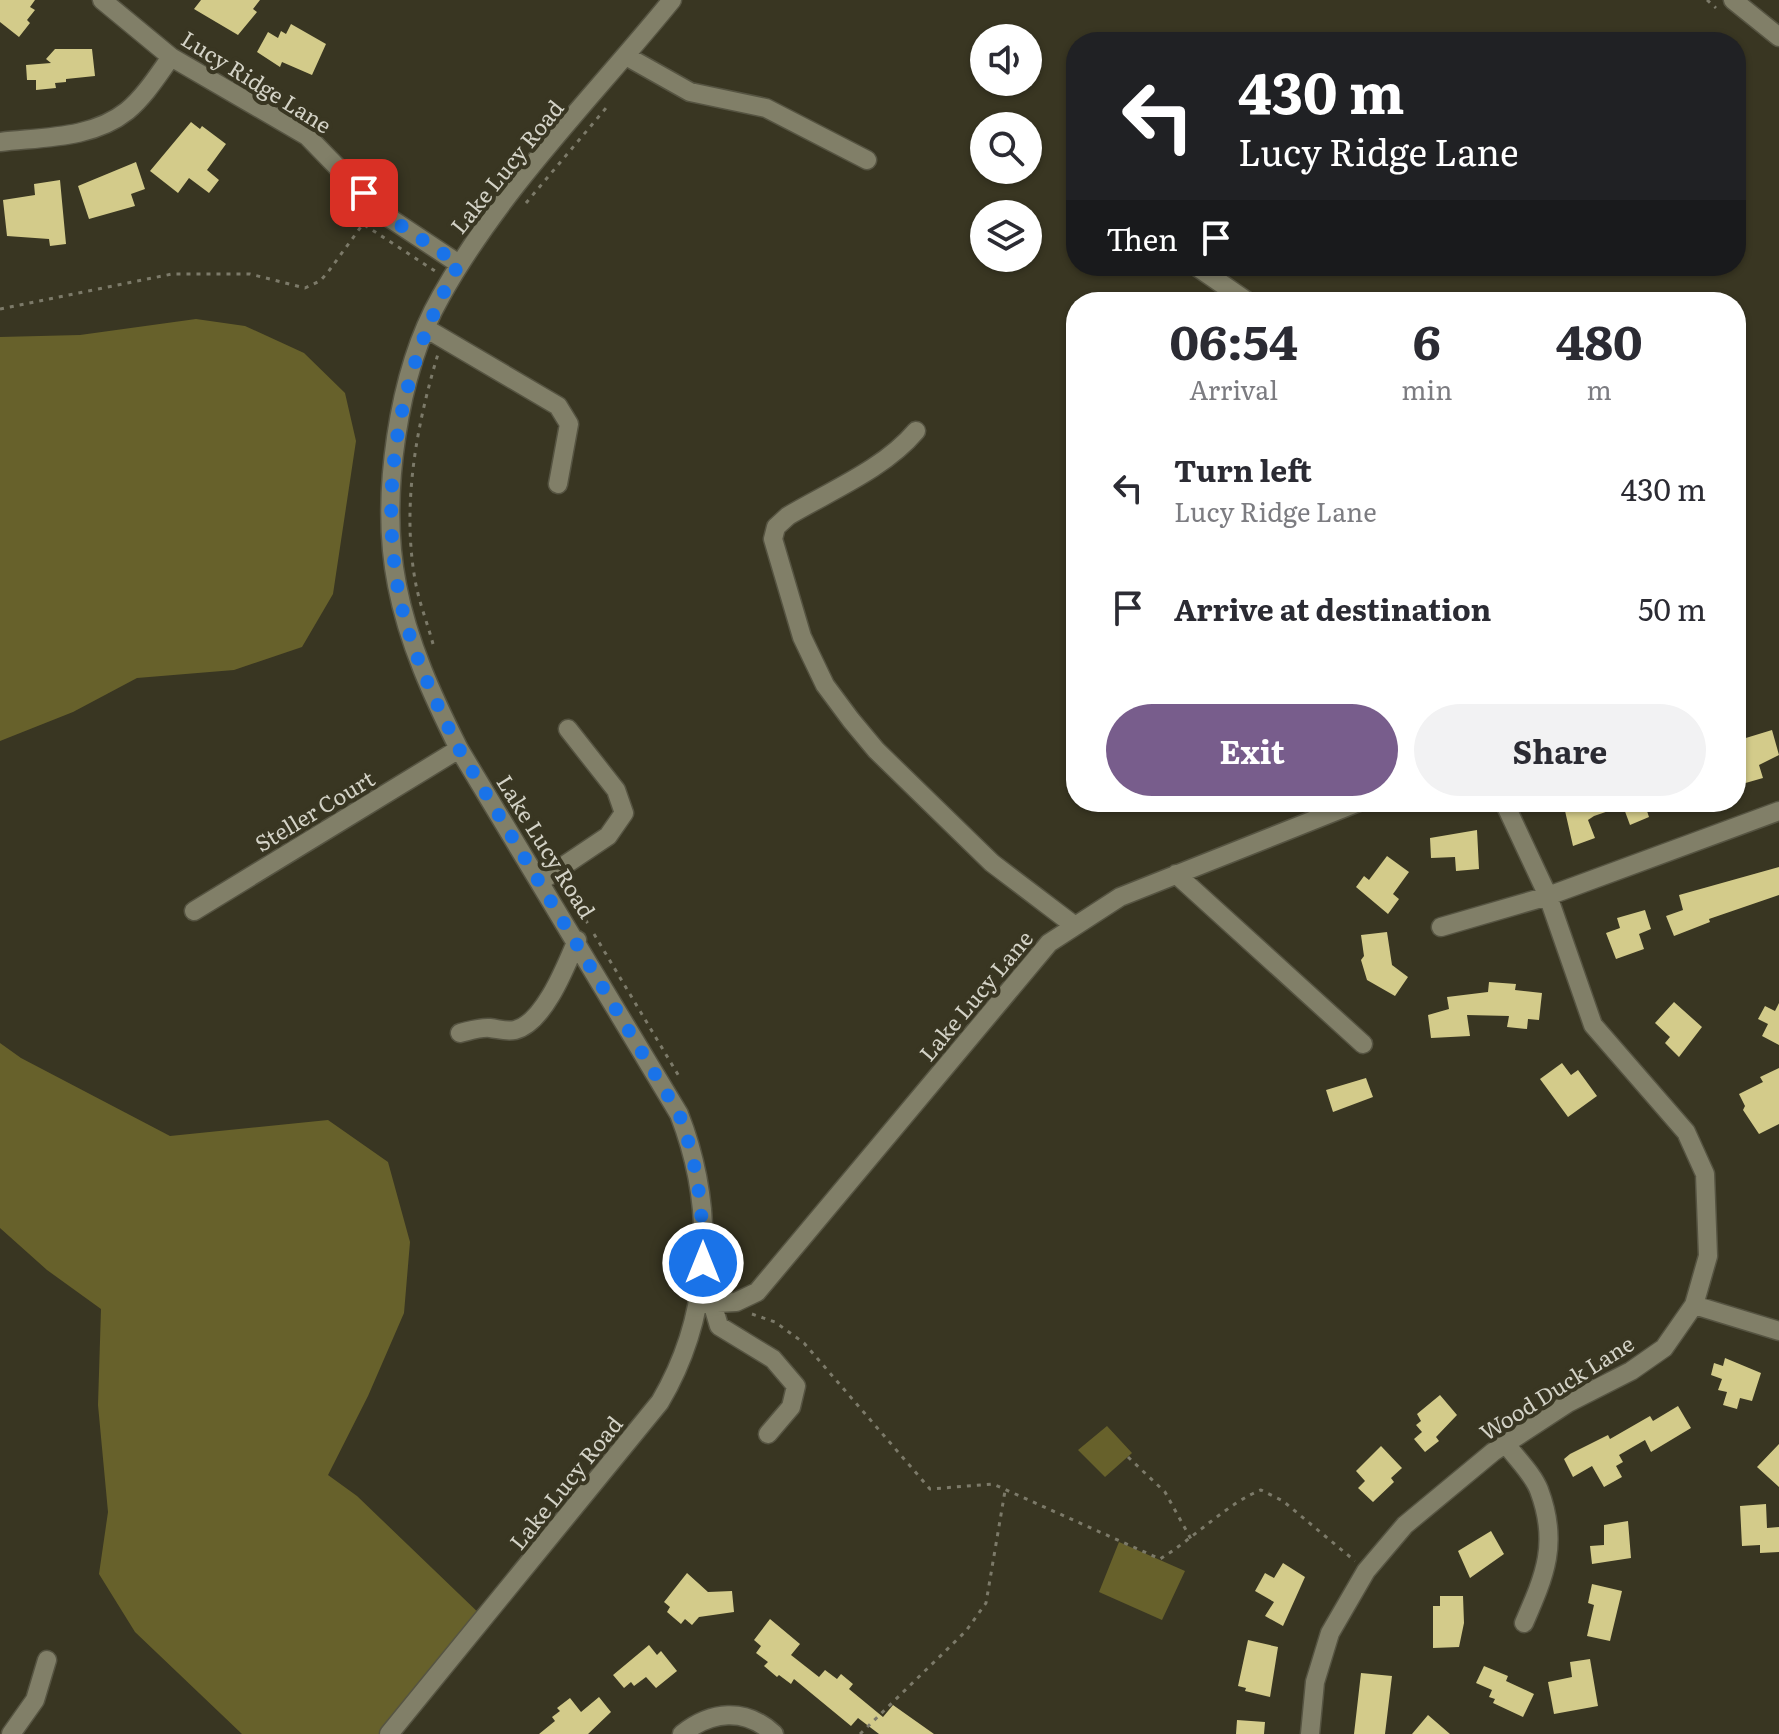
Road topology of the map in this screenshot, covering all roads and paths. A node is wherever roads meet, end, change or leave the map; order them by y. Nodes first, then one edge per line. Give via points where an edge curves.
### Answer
1 (102, 0) edge
2 (672, 0) edge
3 (1733, 0) edge
4 (1779, 37) edge
5 (626, 56) junction
6 (171, 57) junction
7 (0, 142) edge
8 (867, 160) dead end
9 (455, 271) junction
10 (1210, 276) edge
11 (1234, 292) edge
12 (0, 309) edge
13 (427, 329) junction
14 (916, 431) dead end
15 (558, 484) dead end
16 (568, 729) dead end
17 (459, 749) junction
18 (1779, 811) edge
19 (1334, 812) edge
20 (1509, 812) edge
21 (1176, 874) junction
22 (541, 881) junction
23 (1548, 896) junction
24 (194, 911) dead end
25 (1075, 926) junction
26 (1441, 927) dead end
27 (577, 940) junction
28 (460, 1033) dead end
29 (1363, 1044) dead end
30 (736, 1302) junction
31 (706, 1305) junction
32 (1694, 1305) junction
33 (1779, 1331) edge
34 (768, 1434) dead end
35 (1506, 1444) junction
36 (1128, 1457) dead end
37 (1005, 1489) junction
38 (1192, 1540) junction
39 (1366, 1571) junction
40 (1524, 1623) dead end
41 (47, 1660) dead end
42 (11, 1734) edge
43 (389, 1734) edge
44 (682, 1734) edge
45 (774, 1734) edge
46 (860, 1734) edge
47 (1310, 1734) edge

1 - 6 street, Lucy Ridge Lane
2 - 5 street, Lake Lucy Road
3 - 4 street
5 - 8 street via 690,92 766,108
5 - 9 street, Lake Lucy Road via 489,219
6 - 7 street via 135,103 106,123 84,132
6 - 9 street, Lucy Ridge Lane via 307,136 382,213
9 - 12 path via 363,224 320,281 305,288 250,274 172,274
9 - 13 street, Lake Lucy Road
10 - 11 street
13 - 15 street via 558,406 569,424
13 - 17 street, Lake Lucy Road via 411,372 393,474 397,584 433,698
14 - 25 street via 876,465 776,527 773,539 802,637 825,685 876,750 992,863
16 - 22 street via 616,790 624,813 608,836
17 - 22 street, Lake Lucy Road
17 - 24 street, Steller Court
18 - 23 street
19 - 21 street, Lake Lucy Lane
20 - 23 street, Wood Duck Lane
21 - 25 street, Lake Lucy Lane via 1120,897
21 - 29 street
22 - 27 street, Lake Lucy Road
23 - 26 street
23 - 32 street, Wood Duck Lane via 1593,1025 1686,1132 1705,1174 1708,1256
25 - 30 street, Lake Lucy Lane via 1049,943 757,1292
27 - 28 street via 558,985 532,1020 519,1029 487,1027
27 - 31 street, Lake Lucy Road via 663,1083 692,1147 703,1223
30 - 31 street, Lake Lucy Lane
30 - 37 path via 804,1343 930,1489 993,1484
31 - 34 street via 719,1326 773,1359 796,1386 791,1407
31 - 43 street, Lake Lucy Road via 660,1402
32 - 33 street
32 - 35 street, Wood Duck Lane via 1664,1348
35 - 39 street, Wood Duck Lane via 1405,1525
35 - 40 street via 1539,1488 1550,1544 1547,1572
36 - 38 path via 1165,1492
37 - 38 path via 1160,1559
37 - 46 path via 986,1603 966,1631
38 - 39 path via 1243,1497 1261,1490 1283,1501
39 - 47 street, Wood Duck Lane via 1330,1633 1315,1682
41 - 42 street via 35,1700
44 - 45 street via 721,1714 744,1716

